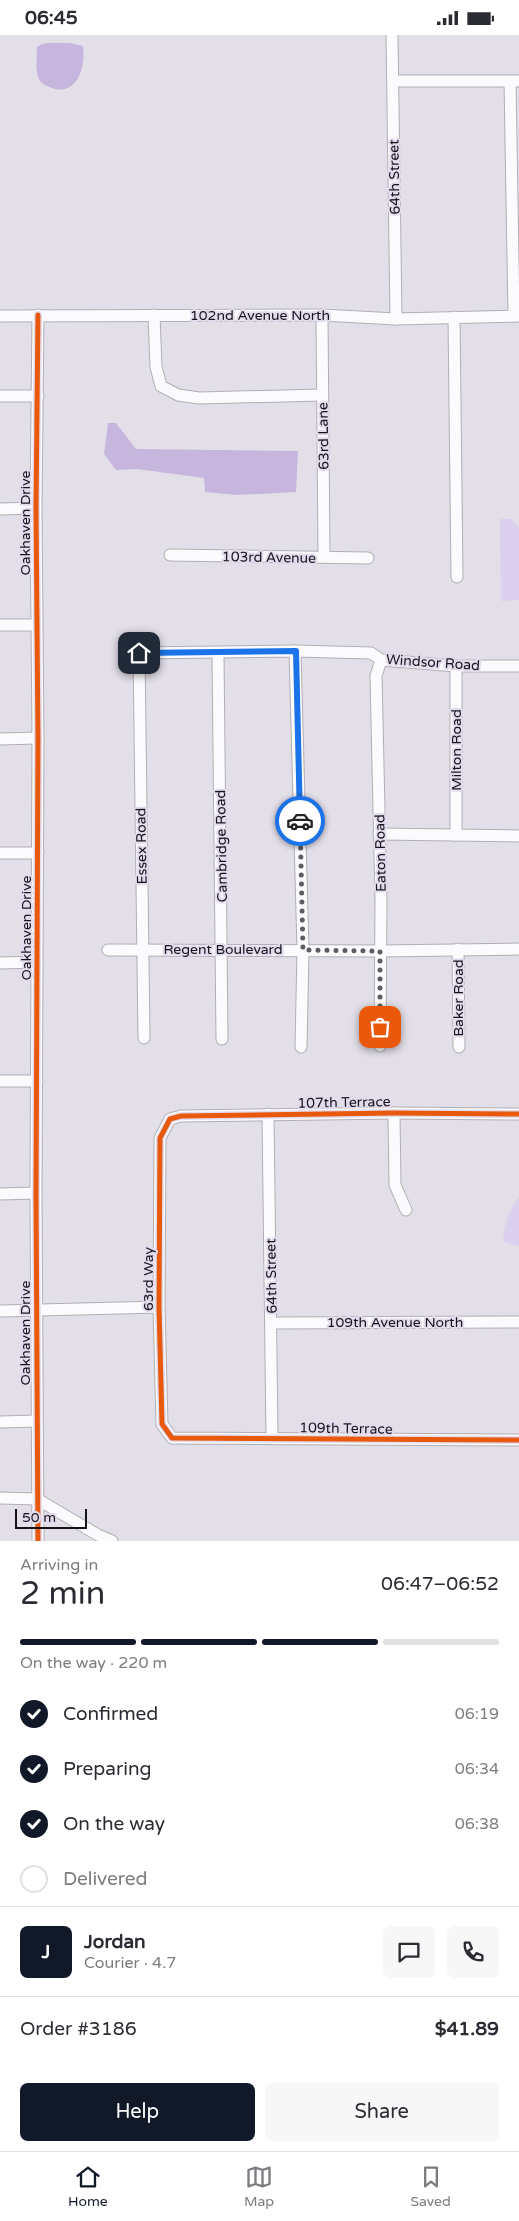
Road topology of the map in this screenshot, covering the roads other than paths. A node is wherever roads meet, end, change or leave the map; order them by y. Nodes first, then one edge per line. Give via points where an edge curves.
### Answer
1 (392, 35) edge
2 (393, 81) junction
3 (514, 81) edge
4 (38, 315) junction
5 (154, 315) junction
6 (322, 315) junction
7 (0, 316) edge
8 (516, 316) edge
9 (454, 317) junction
10 (396, 319) junction
11 (322, 395) junction
12 (0, 396) edge
13 (38, 396) junction
14 (36, 508) junction
15 (0, 509) edge
16 (170, 555) dead end
17 (324, 557) junction
18 (368, 559) dead end
19 (457, 577) dead end
20 (0, 625) edge
21 (36, 625) junction
22 (296, 651) junction
23 (139, 653) joint
24 (218, 653) junction
25 (381, 660) junction
26 (456, 666) junction
27 (519, 666) edge
28 (38, 738) junction
29 (0, 739) edge
30 (379, 834) junction
31 (456, 835) junction
32 (519, 835) edge
33 (0, 853) edge
34 (38, 853) junction
35 (108, 949) dead end
36 (142, 949) junction
37 (223, 949) junction
38 (458, 949) junction
39 (519, 949) edge
40 (303, 950) junction
41 (380, 951) junction
42 (0, 963) edge
43 (37, 963) junction
44 (144, 1038) dead end
45 (222, 1039) dead end
46 (380, 1046) dead end
47 (301, 1047) dead end
48 (459, 1047) dead end
49 (0, 1081) edge
50 (36, 1081) junction
51 (394, 1113) junction
52 (268, 1114) junction
53 (519, 1114) edge
54 (170, 1119) joint
55 (36, 1193) junction
56 (0, 1194) edge
57 (406, 1209) dead end
58 (159, 1307) junction
59 (0, 1311) edge
60 (37, 1311) junction
61 (272, 1323) junction
62 (519, 1323) edge
63 (36, 1421) junction
64 (0, 1422) edge
65 (172, 1438) joint
66 (272, 1438) junction
67 (519, 1440) edge
68 (0, 1498) edge
69 (37, 1499) junction
70 (38, 1541) edge
71 (112, 1541) edge

1 - 2 street, 64th Street
2 - 3 street
2 - 10 street, 64th Street
3 - 8 street
4 - 5 street, 102nd Avenue North
4 - 7 street, 102nd Avenue North
4 - 13 street, Oakhaven Drive
5 - 6 street, 102nd Avenue North
5 - 11 street via 156,367 161,386 178,395 198,398
6 - 10 street, 102nd Avenue North
6 - 11 street, 63rd Lane
8 - 9 street, 102nd Avenue North
9 - 10 street, 102nd Avenue North
9 - 19 street
11 - 17 street, 63rd Lane
12 - 13 street
13 - 14 street, Oakhaven Drive
14 - 15 street
14 - 21 street, Oakhaven Drive
16 - 17 street, 103rd Avenue
17 - 18 street, 103rd Avenue
20 - 21 street
21 - 28 street, Oakhaven Drive
22 - 24 street, Windsor Road
22 - 25 street, Windsor Road via 370,653
22 - 40 street
23 - 24 street, Windsor Road
23 - 36 street, Essex Road
24 - 37 street, Cambridge Road
25 - 26 street, Windsor Road
25 - 30 street, Eaton Road via 376,676
26 - 27 street, Windsor Road
26 - 31 street, Milton Road
28 - 29 street
28 - 34 street, Oakhaven Drive
30 - 31 street
30 - 41 street, Eaton Road
31 - 32 street
33 - 34 street
34 - 43 street, Oakhaven Drive
35 - 36 street, Regent Boulevard
36 - 37 street, Regent Boulevard
36 - 44 street, Essex Road
37 - 40 street, Regent Boulevard
37 - 45 street, Cambridge Road
38 - 39 street, Regent Boulevard
38 - 41 street, Regent Boulevard
38 - 48 street, Baker Road
40 - 41 street, Regent Boulevard
40 - 47 street
41 - 46 street, Eaton Road
42 - 43 street
43 - 50 street, Oakhaven Drive
49 - 50 street
50 - 55 street, Oakhaven Drive
51 - 52 street, 107th Terrace
51 - 53 street, 107th Terrace
51 - 57 street via 395,1185
52 - 54 street, 107th Terrace
52 - 61 street, 64th Street
54 - 58 street, 63rd Way via 160,1138
55 - 56 street
55 - 60 street, Oakhaven Drive
58 - 60 street
58 - 65 street, 63rd Way via 162,1424
59 - 60 street
60 - 63 street, Oakhaven Drive
61 - 62 street, 109th Avenue North
61 - 66 street, 64th Street
63 - 64 street
63 - 69 street, Oakhaven Drive
65 - 66 street, 109th Terrace
66 - 67 street, 109th Terrace
68 - 69 street
69 - 70 street, Oakhaven Drive
69 - 71 street

